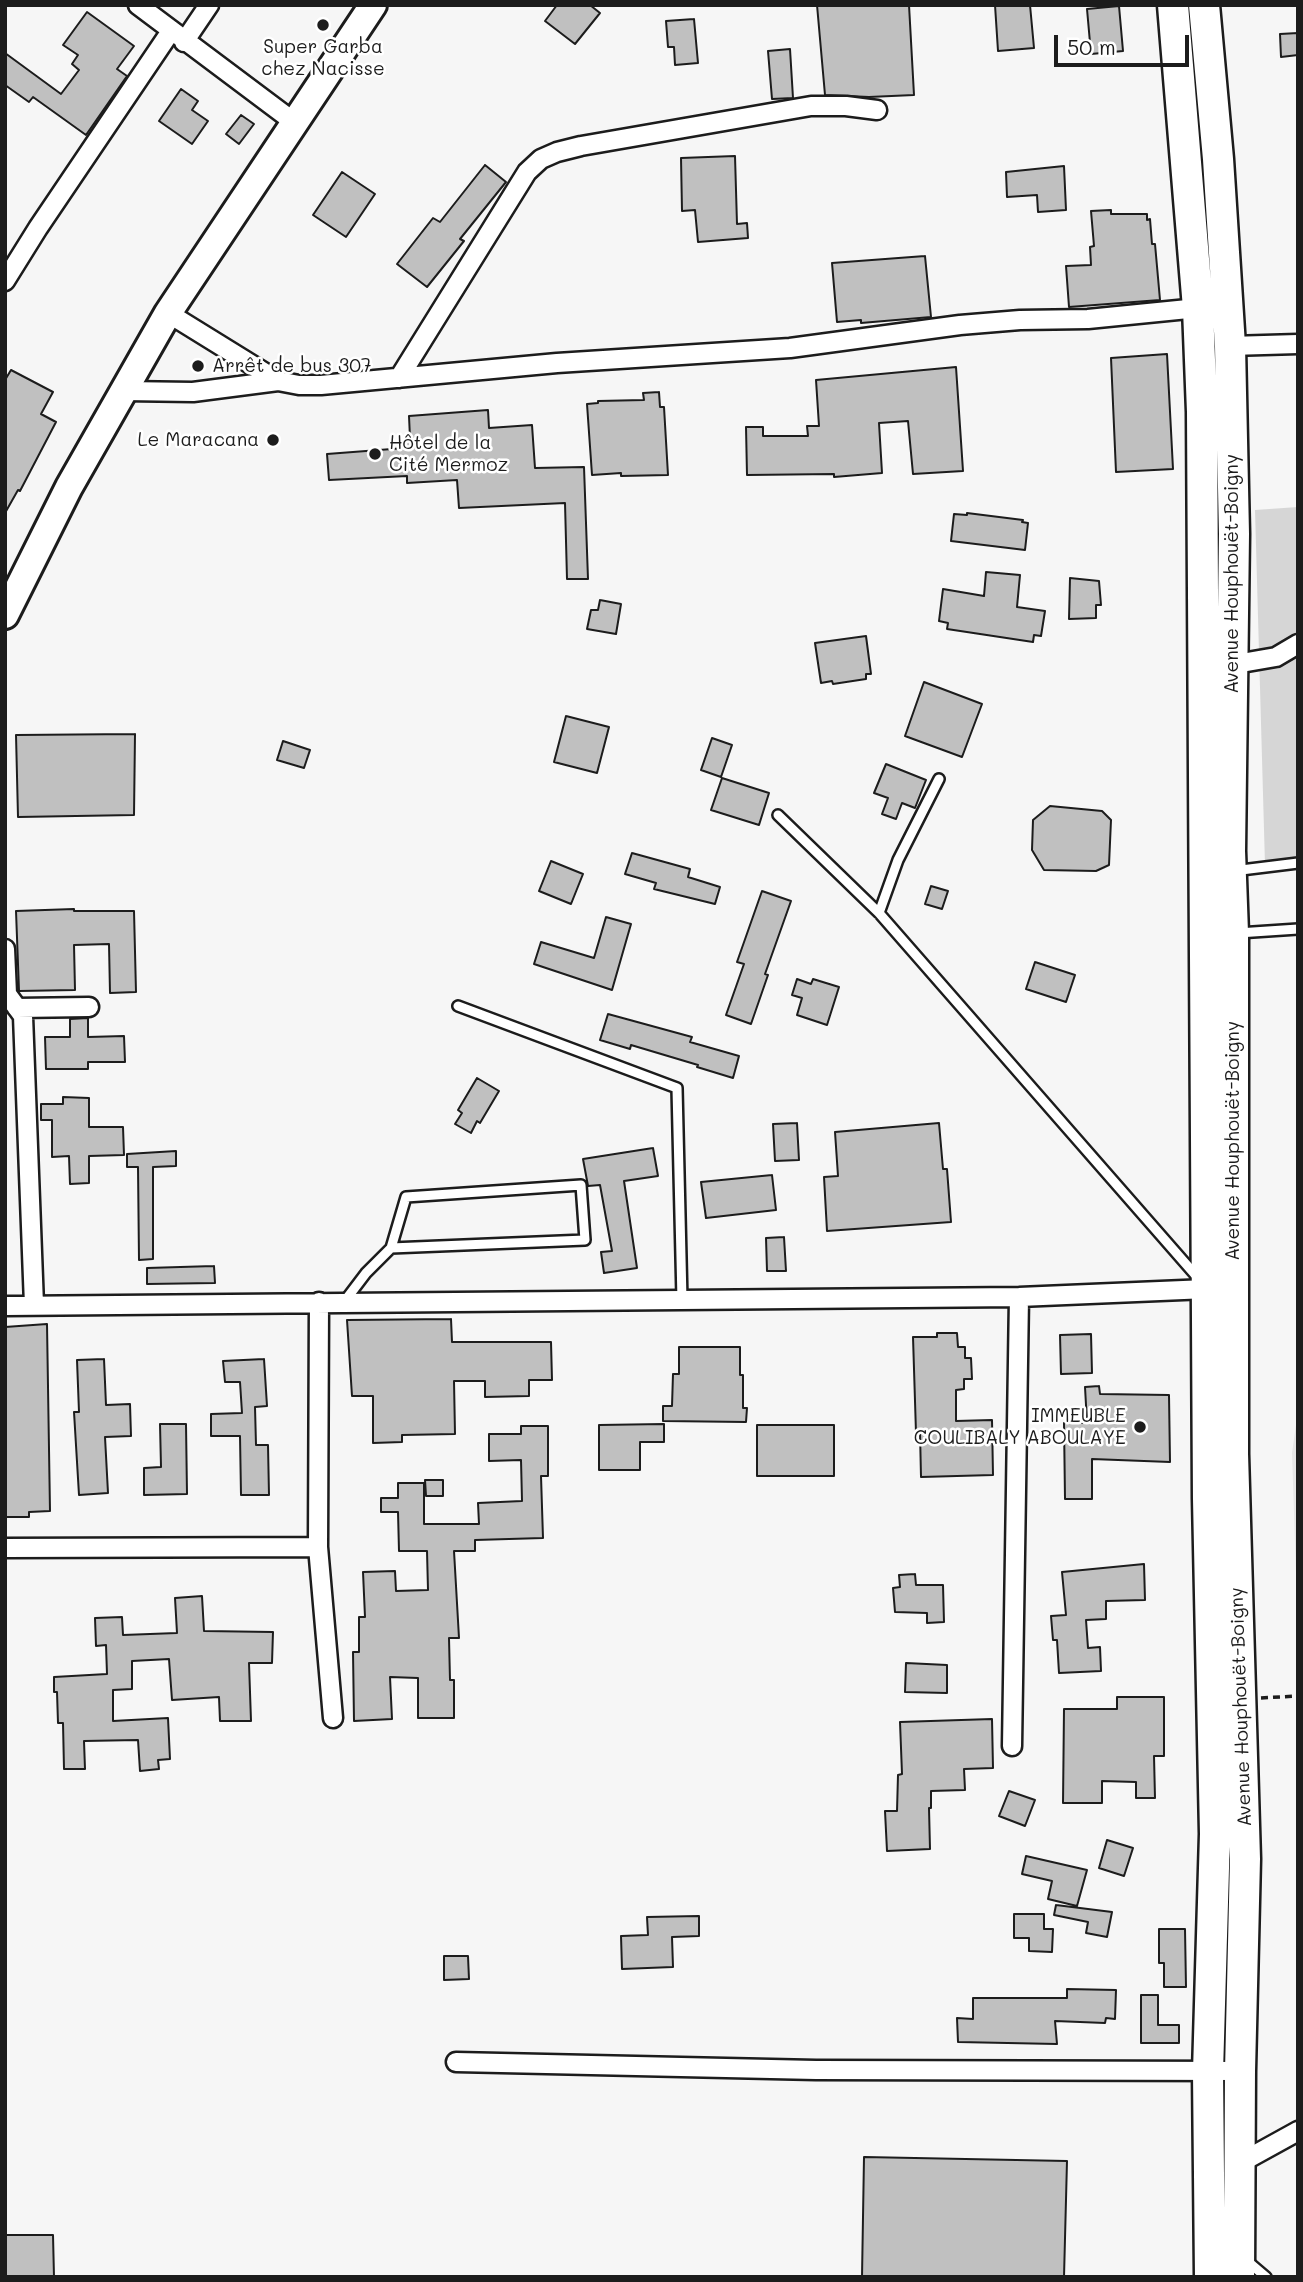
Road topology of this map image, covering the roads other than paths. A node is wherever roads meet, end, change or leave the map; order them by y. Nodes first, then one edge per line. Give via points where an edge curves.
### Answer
1 (138, 5) edge
2 (209, 5) edge
3 (373, 5) edge
4 (1173, 5) edge
5 (1205, 6) edge
6 (177, 36) junction
7 (877, 110) dead end
8 (294, 122) junction
9 (5, 281) edge
10 (1198, 308) junction
11 (169, 313) junction
12 (1298, 344) edge
13 (1230, 346) junction
14 (399, 378) junction
15 (278, 381) junction
16 (124, 391) junction
17 (5, 615) edge
18 (1298, 644) edge
19 (1233, 666) junction
20 (1203, 667) junction
21 (939, 779) dead end
22 (778, 815) dead end
23 (1298, 863) edge
24 (1231, 871) junction
25 (879, 913) junction
26 (1298, 929) edge
27 (1233, 933) junction
28 (5, 949) edge
29 (458, 1006) dead end
30 (89, 1007) dead end
31 (17, 1008) junction
32 (391, 1248) junction
33 (1207, 1289) junction
34 (1019, 1297) junction
35 (682, 1300) junction
36 (319, 1302) junction
37 (344, 1302) junction
38 (34, 1305) junction
39 (5, 1306) edge
40 (318, 1547) junction
41 (5, 1548) edge
42 (333, 1718) dead end
43 (1012, 1746) dead end
44 (456, 2062) dead end
45 (1240, 2071) junction
46 (1209, 2072) junction
47 (1298, 2130) edge
48 (1240, 2163) junction
49 (1239, 2266) edge
50 (1210, 2277) edge
51 (1266, 2277) edge

1 - 6 street
2 - 6 street
3 - 8 main road
4 - 10 highway, Avenue Houphouët-Boigny
5 - 13 highway, Avenue Houphouët-Boigny
6 - 8 street
6 - 9 street
7 - 14 street via 811,106 581,146 541,159 527,172
8 - 11 main road
10 - 14 street via 1088,320 960,325 790,348
10 - 20 highway, Avenue Houphouët-Boigny
11 - 15 street
11 - 16 main road
12 - 13 street
13 - 19 highway, Avenue Houphouët-Boigny
14 - 15 street via 321,385
15 - 16 street via 193,392
16 - 17 main road via 69,487
18 - 19 street via 1276,657
19 - 20 street
19 - 24 highway, Avenue Houphouët-Boigny
20 - 33 highway, Avenue Houphouët-Boigny
21 - 25 lane via 898,860
22 - 25 lane
23 - 24 lane
24 - 27 highway, Avenue Houphouët-Boigny
25 - 33 lane
26 - 27 lane
27 - 45 highway, Avenue Houphouët-Boigny via 1233,1454 1245,1859
28 - 31 street via 7,994
29 - 35 lane via 677,1088
30 - 31 street
31 - 38 street via 23,1016
32 - 32 lane via 405,1197 581,1185 585,1240
32 - 37 lane
33 - 34 street
33 - 46 highway, Avenue Houphouët-Boigny via 1215,1834
34 - 35 street
34 - 43 street
35 - 37 street
36 - 37 street
36 - 38 street
36 - 40 street
38 - 39 street
40 - 41 street
40 - 42 street
44 - 46 street
45 - 46 street
45 - 48 highway, Avenue Houphouët-Boigny
46 - 50 highway, Avenue Houphouët-Boigny
47 - 48 street
48 - 49 highway, Avenue Houphouët-Boigny
49 - 51 lane

